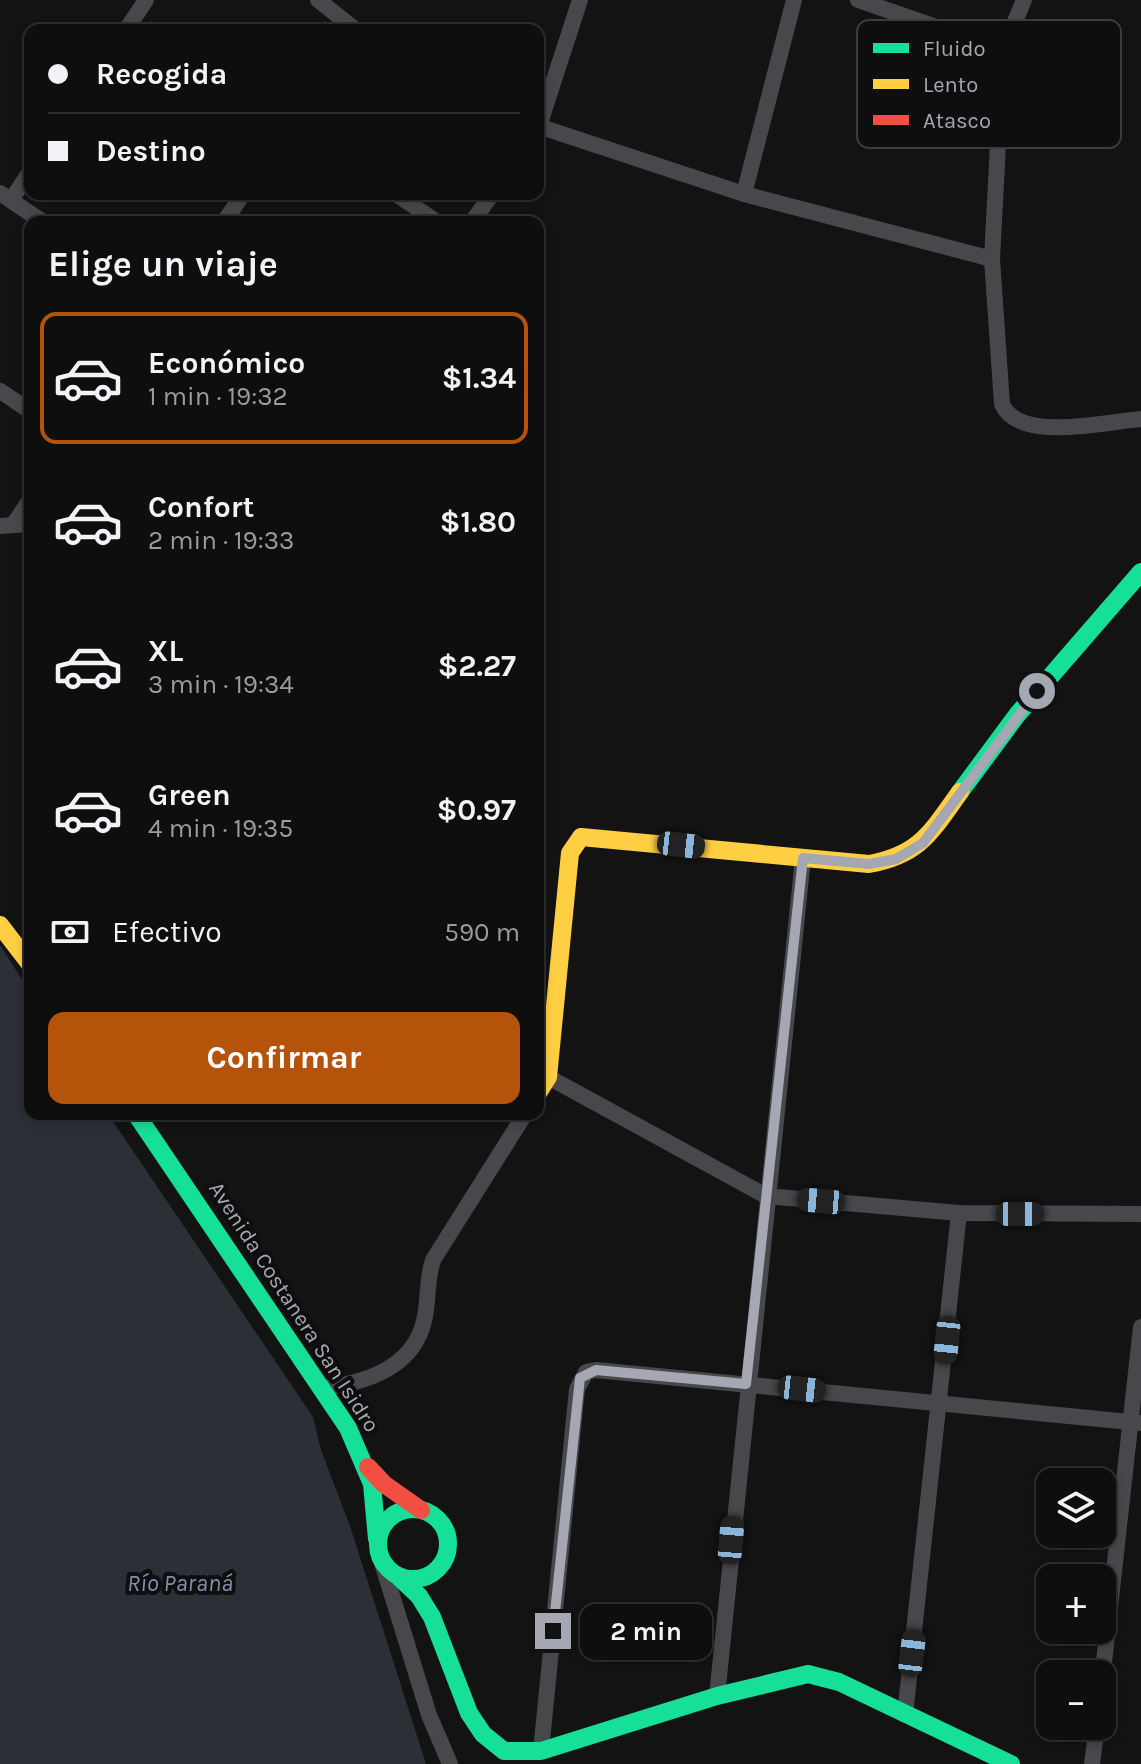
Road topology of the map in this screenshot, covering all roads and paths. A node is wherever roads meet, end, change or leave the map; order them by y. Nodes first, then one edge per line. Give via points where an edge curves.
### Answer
1 (146, 0) edge
2 (318, 0) edge
3 (580, 0) edge
4 (794, 0) edge
5 (858, 0) edge
6 (1024, 0) edge
7 (916, 20) edge
8 (1016, 20) edge
9 (130, 24) edge
10 (348, 24) edge
11 (544, 109) edge
12 (544, 129) edge
13 (998, 148) edge
14 (24, 178) edge
15 (744, 194) junction
16 (6, 196) edge
17 (405, 200) edge
18 (34, 216) edge
19 (428, 216) edge
20 (992, 259) junction
21 (0, 391) edge
22 (24, 407) edge
23 (1141, 419) edge
24 (1141, 572) edge
25 (803, 858) junction
26 (0, 925) edge
27 (24, 956) edge
28 (544, 1057) edge
29 (544, 1082) edge
30 (140, 1120) edge
31 (521, 1120) edge
32 (766, 1196) junction
33 (959, 1213) junction
34 (1141, 1214) edge
35 (1141, 1327) edge
36 (746, 1384) junction
37 (323, 1388) junction
38 (940, 1403) junction
39 (1137, 1423) edge
40 (367, 1466) junction
41 (421, 1510) junction
42 (377, 1539) junction
43 (446, 1558) junction
44 (382, 1563) junction
45 (400, 1578) junction
46 (433, 1620) junction
47 (1105, 1660) edge
48 (717, 1696) junction
49 (905, 1715) junction
50 (1095, 1740) edge
51 (541, 1751) junction
52 (450, 1764) edge
53 (1011, 1764) edge
54 (1092, 1764) edge

1 - 9 street
2 - 10 street
3 - 11 street
4 - 15 street
5 - 7 street
6 - 8 street
12 - 15 street
13 - 20 street
14 - 16 street
15 - 20 street
16 - 18 street
17 - 19 street
20 - 23 street via 1002,404 1008,416 1040,428
21 - 22 street
24 - 25 main road via 1017,715 923,843 896,859 869,864
25 - 28 main road via 581,837 570,853
25 - 32 street
26 - 27 main road
29 - 32 street
30 - 37 main road, Avenida Costanera San Isidro
31 - 37 street via 433,1260 418,1341 382,1375
32 - 33 street
32 - 36 street
33 - 34 street
33 - 38 street
35 - 39 street
36 - 38 street
36 - 48 street
36 - 51 street via 596,1370 580,1378
37 - 40 main road, Avenida Costanera San Isidro
38 - 39 street
38 - 49 street
39 - 47 street
40 - 41 main road
40 - 42 main road, Avenida Costanera San Isidro
41 - 42 main road via 388,1518
41 - 43 main road via 444,1529
42 - 44 main road, Avenida Costanera San Isidro
43 - 45 main road via 427,1577
43 - 46 main road
44 - 45 main road
44 - 52 street, Avenida Costanera San Isidro via 429,1715
45 - 46 main road via 422,1598
46 - 51 main road via 466,1714 504,1751
48 - 49 main road via 808,1674 839,1682
48 - 51 main road
49 - 53 main road
50 - 54 street

